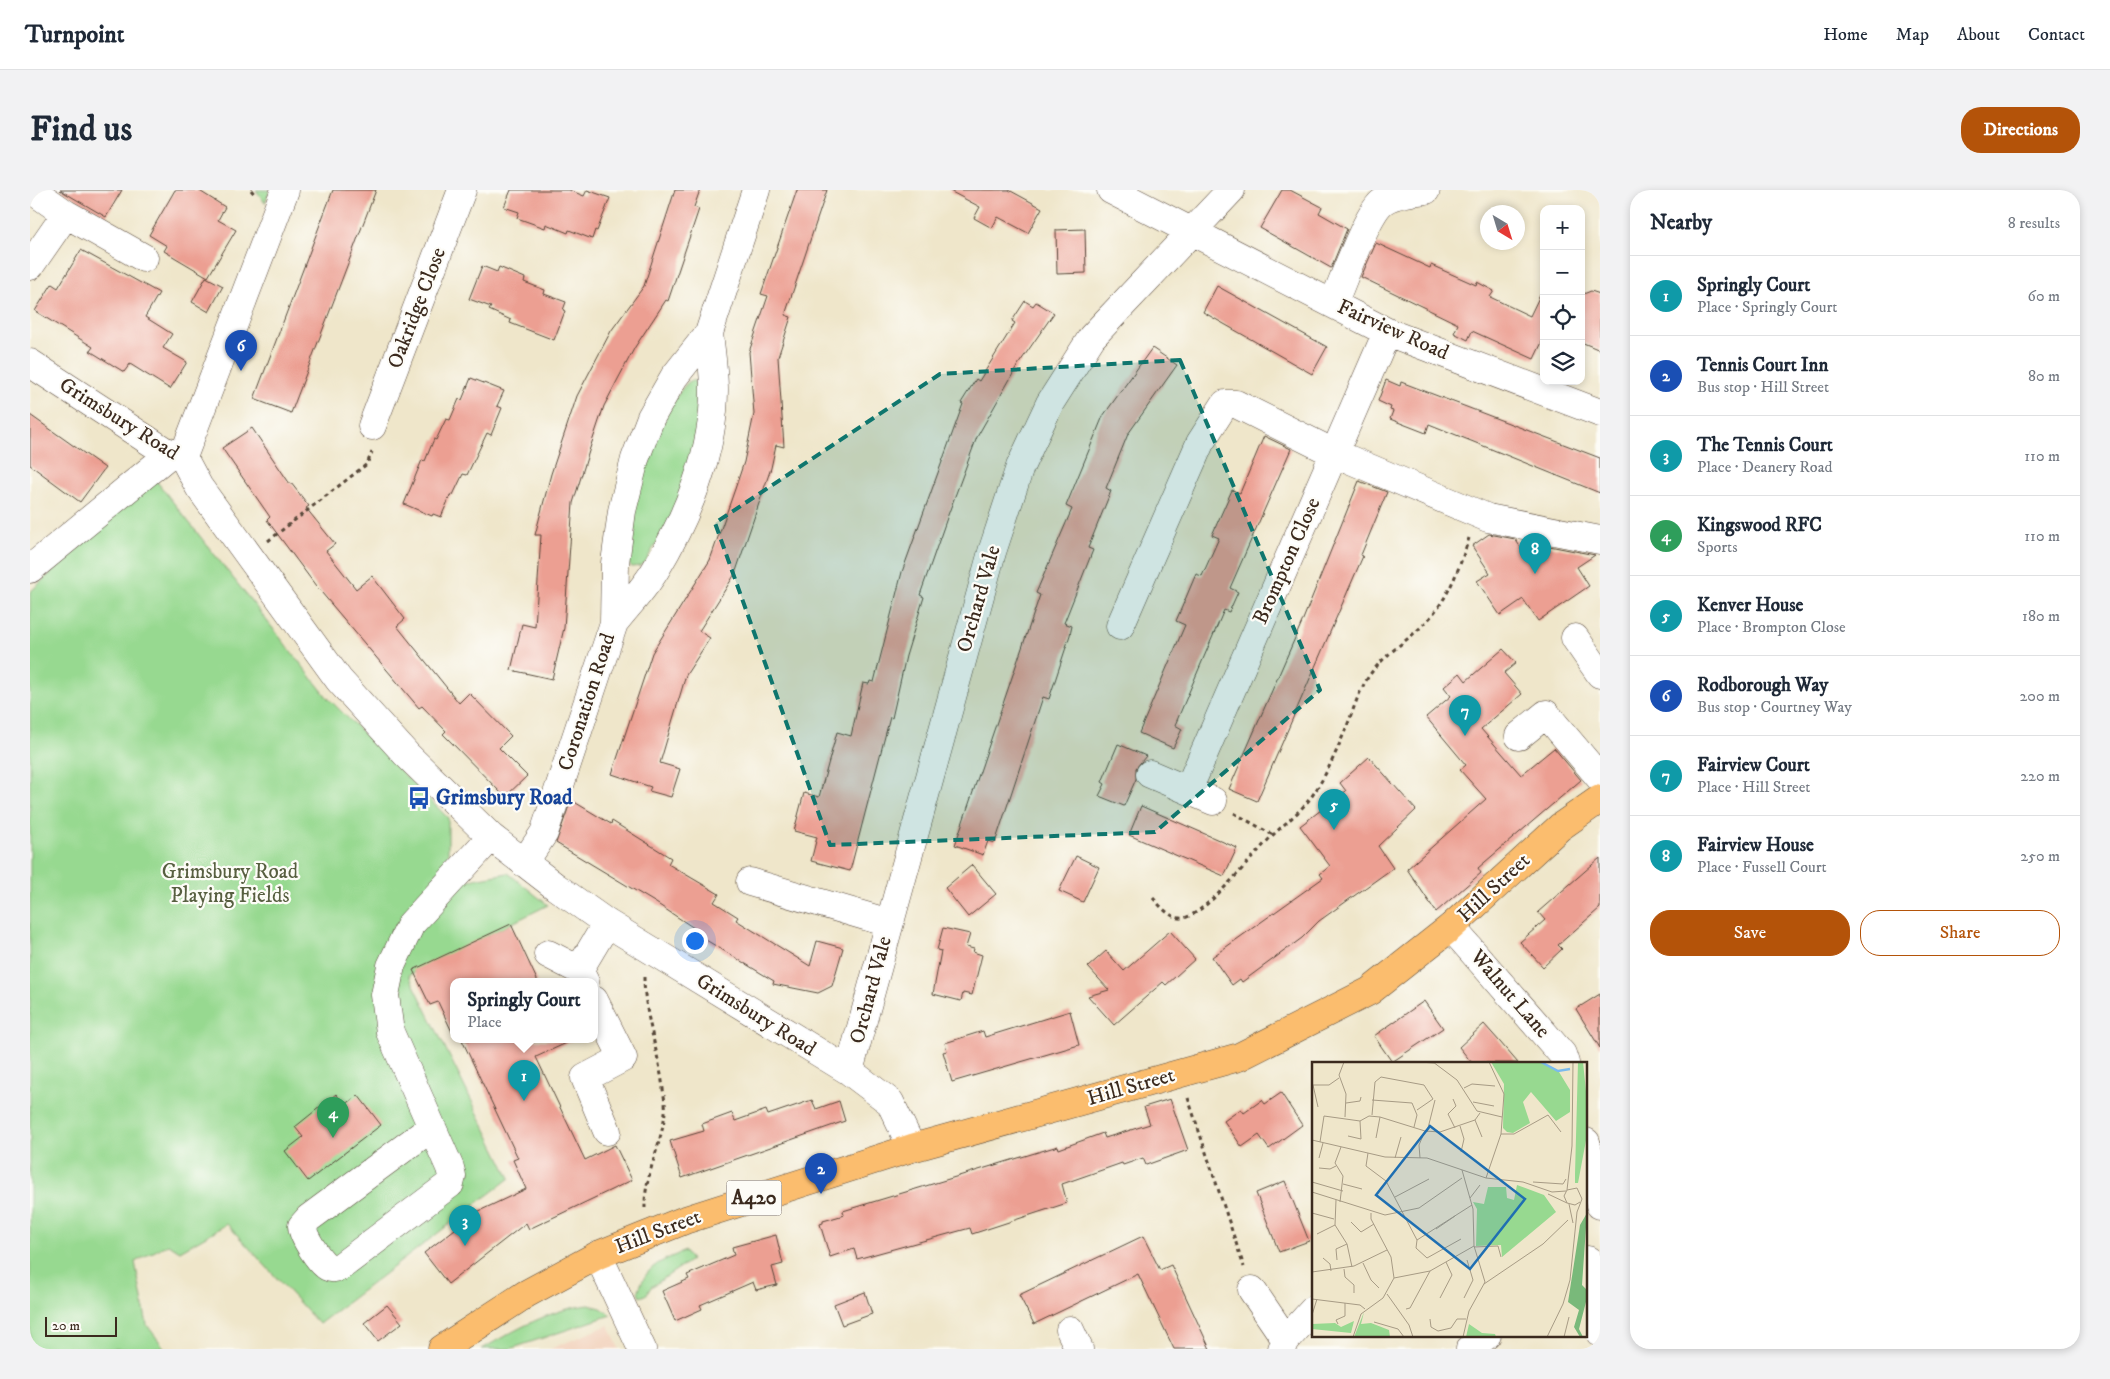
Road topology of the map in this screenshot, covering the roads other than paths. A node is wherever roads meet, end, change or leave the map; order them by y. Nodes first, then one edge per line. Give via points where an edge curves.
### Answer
1 (32, 190) edge
2 (285, 190) edge
3 (462, 190) edge
4 (756, 190) edge
5 (1111, 190) edge
6 (1232, 190) edge
7 (1426, 190) edge
8 (66, 214) junction
9 (1192, 232) junction
10 (144, 258) dead end
11 (30, 266) edge
12 (1333, 304) junction
13 (1387, 332) junction
14 (709, 333) junction
15 (30, 363) edge
16 (1600, 413) edge
17 (372, 426) road end
18 (1334, 453) junction
19 (177, 455) junction
20 (1600, 540) edge
21 (30, 569) edge
22 (614, 623) junction
23 (1120, 626) dead end
24 (1575, 638) dead end
25 (1600, 674) edge
26 (1518, 736) dead end
27 (1150, 774) dead end
28 (1600, 778) edge
29 (1188, 790) junction
30 (1600, 799) edge
31 (1213, 801) road end
32 (491, 837) junction
33 (524, 864) junction
34 (750, 882) dead end
35 (608, 923) junction
36 (890, 923) junction
37 (1451, 927) junction
38 (548, 954) dead end
39 (582, 976) edge
40 (598, 1008) edge
41 (1565, 1062) edge
42 (849, 1072) junction
43 (431, 1128) junction
44 (608, 1131) dead end
45 (912, 1148) junction
46 (1588, 1151) edge
47 (1600, 1205) edge
48 (598, 1255) junction
49 (1591, 1258) edge
50 (1252, 1290) road end
51 (1312, 1311) edge
52 (1600, 1334) edge
53 (1487, 1336) edge
54 (1284, 1344) edge
55 (442, 1349) edge
56 (642, 1349) edge
57 (1470, 1349) edge

1 - 8 street
2 - 19 street
3 - 17 street, Oakridge Close
4 - 14 street, Coronation Road
5 - 9 street
6 - 9 street, Orchard Vale
7 - 12 street via 1398,195 1382,202 1369,222
8 - 10 street
8 - 11 street
9 - 12 street, Fairview Road
9 - 36 street, Orchard Vale via 1092,337 1050,403 1020,468 992,552
12 - 13 street, Fairview Road
13 - 16 street, Fairview Road
13 - 18 street, Brompton Close
14 - 22 street, Coronation Road via 674,377 651,418 635,459 622,511 615,563
14 - 22 street, Coronation Road via 714,391 709,435 697,478 680,523 655,571
15 - 19 street, Grimsbury Road via 163,450
18 - 20 street via 1488,518
18 - 23 street via 1236,404 1225,404 1200,443
18 - 29 street, Brompton Close
19 - 21 street
19 - 32 street, Grimsbury Road via 339,680 406,754
22 - 33 street, Coronation Road via 544,833
24 - 25 street
26 - 28 street via 1546,714
27 - 29 street
29 - 31 street
30 - 37 main road, Hill Street / A420 via 1560,827
32 - 33 street, Grimsbury Road
32 - 43 street via 411,924 391,966 386,996 390,1032
33 - 35 street, Grimsbury Road
34 - 36 street
35 - 39 street
35 - 42 street, Grimsbury Road
36 - 42 street, Orchard Vale
37 - 41 street, Walnut Lane via 1562,1054
37 - 45 main road, Hill Street / A420 via 1370,991 1239,1057
38 - 39 street
40 - 44 street via 623,1058 585,1078
42 - 45 street, Grimsbury Road via 890,1102
43 - 43 street via 450,1168 450,1184 340,1267 326,1266 302,1234 302,1226
45 - 48 main road, Hill Street / A420 via 685,1220
46 - 47 street
48 - 55 main road, A420 via 526,1294
48 - 56 street
49 - 52 street
50 - 54 street
51 - 54 street
53 - 57 street

